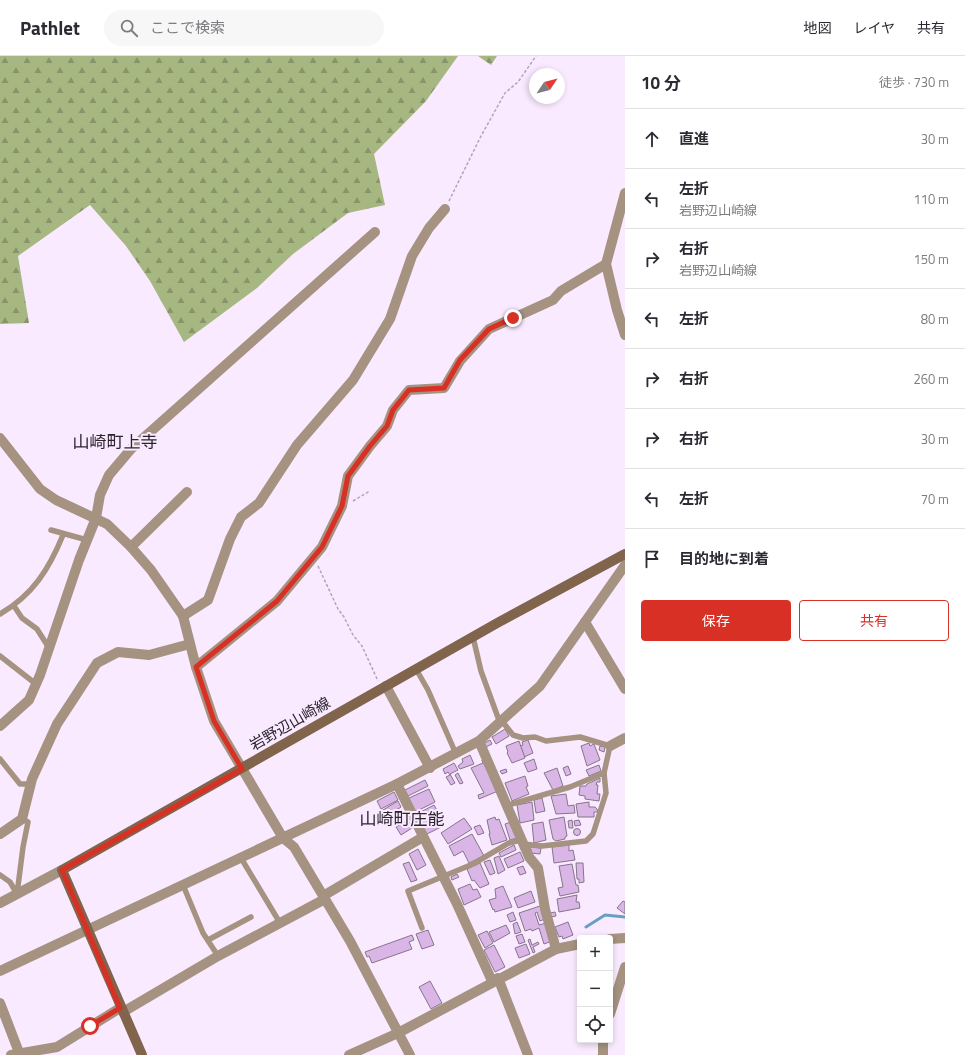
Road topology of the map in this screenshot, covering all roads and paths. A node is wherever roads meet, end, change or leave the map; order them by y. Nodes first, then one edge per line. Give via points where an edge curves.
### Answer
1 (536, 56) edge
2 (625, 193) edge
3 (445, 209) joint
4 (375, 232) dead end
5 (606, 264) junction
6 (625, 335) edge
7 (0, 438) edge
8 (370, 491) dead end
9 (186, 492) dead end
10 (342, 506) junction
11 (96, 518) junction
12 (51, 530) dead end
13 (63, 535) junction
14 (87, 540) junction
15 (131, 547) junction
16 (625, 554) edge
17 (314, 557) junction
18 (625, 565) edge
19 (14, 606) junction
20 (0, 614) edge
21 (183, 616) junction
22 (585, 622) junction
23 (472, 637) junction
24 (190, 644) junction
25 (49, 648) junction
26 (0, 656) edge
27 (196, 667) junction
28 (416, 669) junction
29 (36, 684) junction
30 (384, 688) junction
31 (625, 689) edge
32 (501, 722) junction
33 (0, 726) edge
34 (625, 738) edge
35 (479, 741) junction
36 (610, 746) junction
37 (456, 754) junction
38 (0, 759) edge
39 (430, 768) junction
40 (242, 769) junction
41 (604, 773) junction
42 (31, 784) junction
43 (397, 784) junction
44 (508, 805) junction
45 (22, 819) junction
46 (0, 834) edge
47 (423, 837) junction
48 (283, 838) junction
49 (522, 842) junction
50 (241, 858) junction
51 (62, 870) junction
52 (0, 875) edge
53 (443, 876) junction
54 (183, 885) junction
55 (17, 894) junction
56 (324, 898) junction
57 (0, 903) edge
58 (251, 916) dead end
59 (280, 923) junction
60 (422, 928) dead end
61 (86, 930) junction
62 (625, 938) edge
63 (613, 939) edge
64 (208, 940) junction
65 (577, 945) edge
66 (556, 949) junction
67 (218, 956) junction
68 (625, 968) edge
69 (0, 971) edge
70 (495, 980) junction
71 (0, 1003) edge
72 (612, 1007) edge
73 (122, 1010) junction
74 (398, 1033) junction
75 (603, 1043) edge
76 (17, 1055) edge
77 (142, 1055) edge
78 (349, 1055) edge
79 (410, 1055) edge
80 (528, 1055) edge
81 (603, 1055) edge

1 - 3 path via 518,82 505,93
2 - 5 street
3 - 21 street via 429,228 412,256 390,319 353,380 297,445 260,503 241,517 230,539 208,600
4 - 11 street via 131,449 109,475 100,495
5 - 6 street
5 - 10 street via 561,291 553,300 489,329 460,360 444,388 409,390 393,410 387,426 348,476
7 - 11 street via 40,489 56,500
8 - 10 path
9 - 15 street
10 - 17 street via 322,547
11 - 14 street
11 - 15 street via 108,524
12 - 13 lane
13 - 14 lane
13 - 19 lane via 46,572
14 - 25 street
15 - 21 street via 151,570
16 - 23 main road, 岩野辺山崎線
17 - 27 street via 277,601
17 - 30 path via 338,609 362,646
18 - 22 street
19 - 20 lane
19 - 25 lane via 22,618 37,629
21 - 24 street
22 - 31 street
22 - 32 street via 540,686
23 - 28 main road, 岩野辺山崎線
23 - 32 lane via 481,671
24 - 27 street
24 - 42 street via 149,655 118,652 96,663 57,724
25 - 29 street
26 - 29 lane
27 - 40 street via 214,721
28 - 30 main road, 岩野辺山崎線
28 - 37 lane
29 - 33 street via 28,700
30 - 39 street
30 - 40 main road, 岩野辺山崎線
32 - 35 street
32 - 36 lane via 514,735 523,738 535,737 546,741 580,737
34 - 36 street
35 - 37 street
35 - 44 street
36 - 41 lane
37 - 39 street
38 - 42 lane via 20,784
39 - 43 street
40 - 48 street
40 - 51 main road, 岩野辺山崎線
41 - 44 lane via 570,787
41 - 49 lane via 606,793 593,834 589,839 542,846
42 - 45 street
43 - 47 street
43 - 48 street
44 - 49 street
45 - 46 street
45 - 55 lane via 28,822
47 - 53 street
47 - 56 street
48 - 50 street
48 - 56 street via 294,847
49 - 53 lane via 509,843 488,856
49 - 66 street via 538,868 545,909
50 - 54 street
50 - 59 lane
51 - 55 street
51 - 61 main road
52 - 55 lane via 10,882
53 - 60 lane via 408,891
53 - 70 street
54 - 61 street
54 - 64 lane
55 - 57 street
56 - 59 street
56 - 74 street via 350,941
58 - 64 lane
59 - 67 street
61 - 69 street
61 - 73 main road
62 - 63 street
64 - 67 lane
65 - 66 street
66 - 70 street
67 - 73 street
68 - 72 street
70 - 74 street
70 - 80 street
71 - 76 street
73 - 76 street via 57,1047
73 - 77 main road
74 - 78 street
74 - 79 street
75 - 81 street

